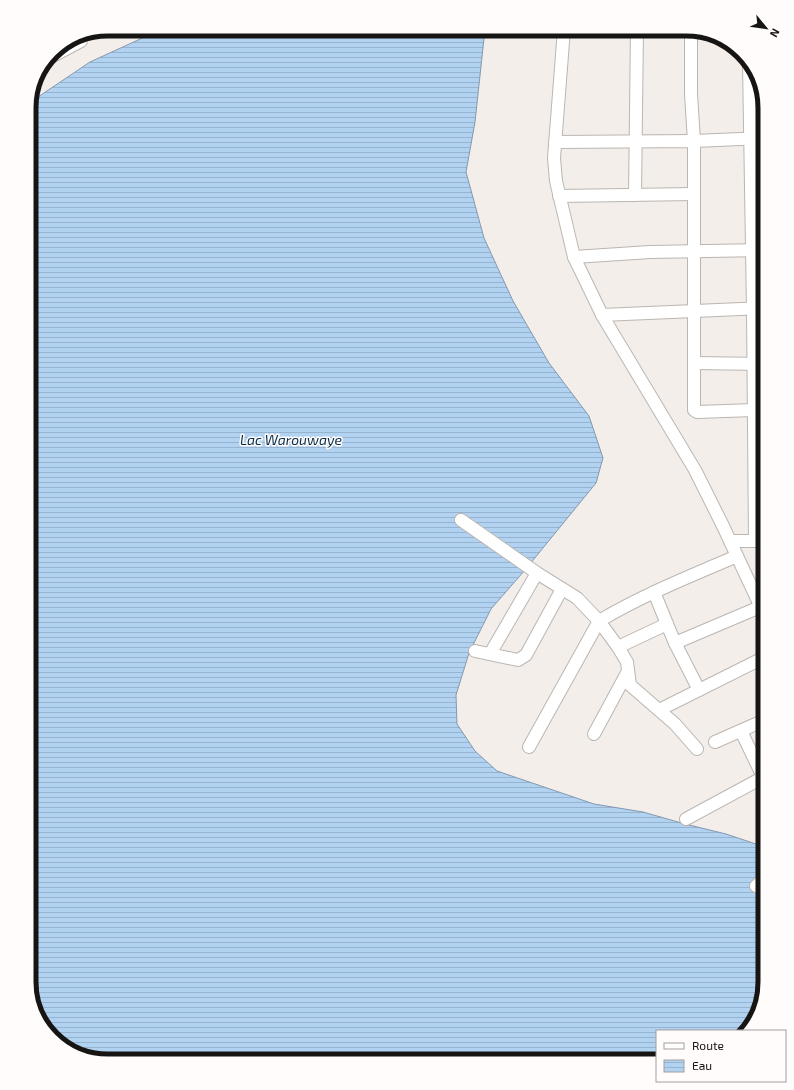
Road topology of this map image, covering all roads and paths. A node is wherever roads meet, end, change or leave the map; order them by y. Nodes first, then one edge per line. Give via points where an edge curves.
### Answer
1 (563, 36) edge
2 (637, 36) edge
3 (691, 36) edge
4 (749, 74) edge
5 (750, 138) junction
6 (758, 138) edge
7 (636, 141) junction
8 (694, 141) junction
9 (555, 142) junction
10 (694, 194) junction
11 (635, 195) junction
12 (559, 196) junction
13 (752, 251) junction
14 (758, 251) edge
15 (694, 252) junction
16 (574, 257) junction
17 (758, 301) edge
18 (758, 309) edge
19 (694, 311) junction
20 (602, 314) junction
21 (694, 363) junction
22 (758, 364) edge
23 (758, 373) edge
24 (754, 410) junction
25 (758, 424) edge
26 (461, 520) dead end
27 (730, 541) junction
28 (758, 541) edge
29 (737, 556) junction
30 (537, 573) junction
31 (562, 589) junction
32 (654, 592) junction
33 (758, 597) edge
34 (758, 607) edge
35 (599, 621) junction
36 (667, 624) junction
37 (675, 643) junction
38 (618, 647) junction
39 (475, 650) dead end
40 (490, 654) junction
41 (758, 660) edge
42 (628, 671) junction
43 (699, 690) junction
44 (658, 710) junction
45 (758, 723) edge
46 (741, 731) junction
47 (594, 734) dead end
48 (715, 742) dead end
49 (529, 747) dead end
50 (697, 748) dead end
51 (758, 766) edge
52 (758, 782) edge
53 (686, 819) dead end

1 - 9 street
2 - 7 street
3 - 8 street
4 - 5 street
5 - 6 street
5 - 8 street
5 - 13 street
7 - 8 street
7 - 9 street
7 - 11 street
8 - 10 street
9 - 12 street via 555,173
10 - 11 street
10 - 15 street
11 - 12 street
12 - 16 street
13 - 14 street
13 - 15 street
13 - 17 street
15 - 16 street
15 - 19 street
16 - 20 street
18 - 19 street
19 - 20 street
19 - 21 street
20 - 27 street via 695,470
21 - 22 street
21 - 24 street via 694,410
23 - 24 street
24 - 25 street
26 - 30 street
27 - 28 street
27 - 29 street
29 - 32 street
29 - 33 street
30 - 31 street
30 - 40 street
31 - 35 street via 577,598
31 - 40 street via 526,655 518,660
32 - 35 street
32 - 36 street
34 - 37 street
35 - 38 street
35 - 49 street
36 - 37 street
36 - 38 street
37 - 43 street
38 - 42 street via 627,662
39 - 40 street
41 - 43 street
42 - 44 street via 630,685
42 - 47 street
43 - 44 street
44 - 50 street
45 - 46 street
46 - 48 street
46 - 51 street
52 - 53 street

